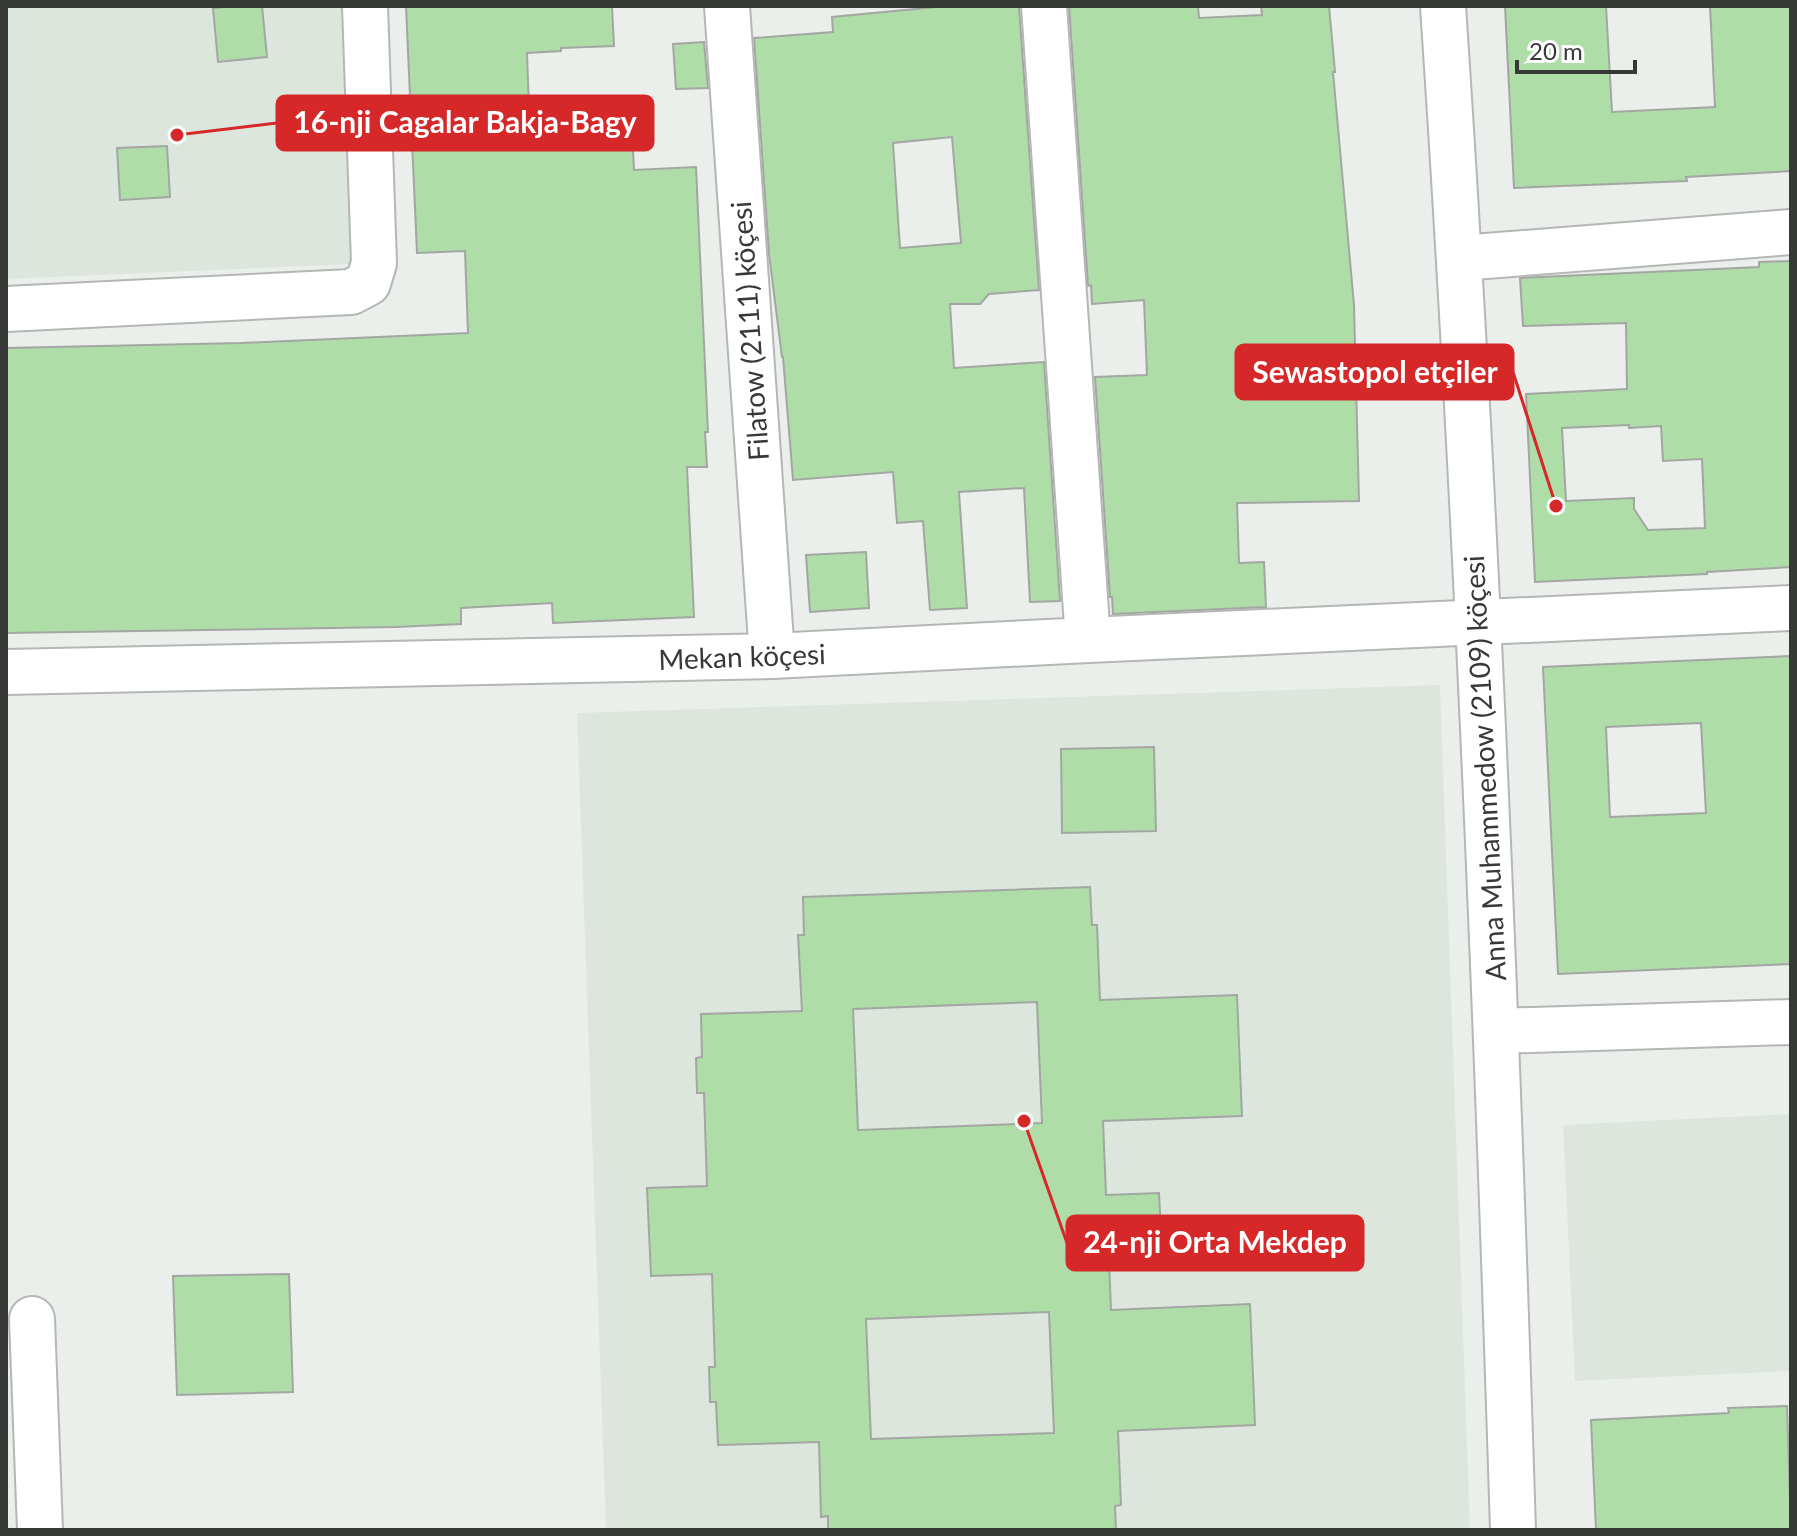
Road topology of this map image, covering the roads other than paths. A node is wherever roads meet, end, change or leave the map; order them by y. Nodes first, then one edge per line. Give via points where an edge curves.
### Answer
1 (365, 6) edge
2 (727, 6) edge
3 (1044, 6) edge
4 (1443, 6) edge
5 (1791, 232) edge
6 (1460, 258) junction
7 (6, 309) edge
8 (1791, 608) edge
9 (1477, 622) junction
10 (1088, 640) junction
11 (772, 656) junction
12 (6, 672) edge
13 (1791, 1022) edge
14 (1496, 1031) junction
15 (32, 1319) dead end
16 (40, 1530) edge
17 (1513, 1530) edge

1 - 7 street via 374,263 368,283 351,292
2 - 11 street, Filatow (2111) köçesi
3 - 10 street
4 - 6 street, Anna Muhammedow (2109) köçesi
5 - 6 street
6 - 9 street, Anna Muhammedow (2109) köçesi
8 - 9 street, Mekan köçesi
9 - 10 street, Mekan köçesi
9 - 14 street, Anna Muhammedow (2109) köçesi
10 - 11 street, Mekan köçesi
11 - 12 street, Mekan köçesi
13 - 14 street
14 - 17 street, Anna Muhammedow (2109) köçesi
15 - 16 street

